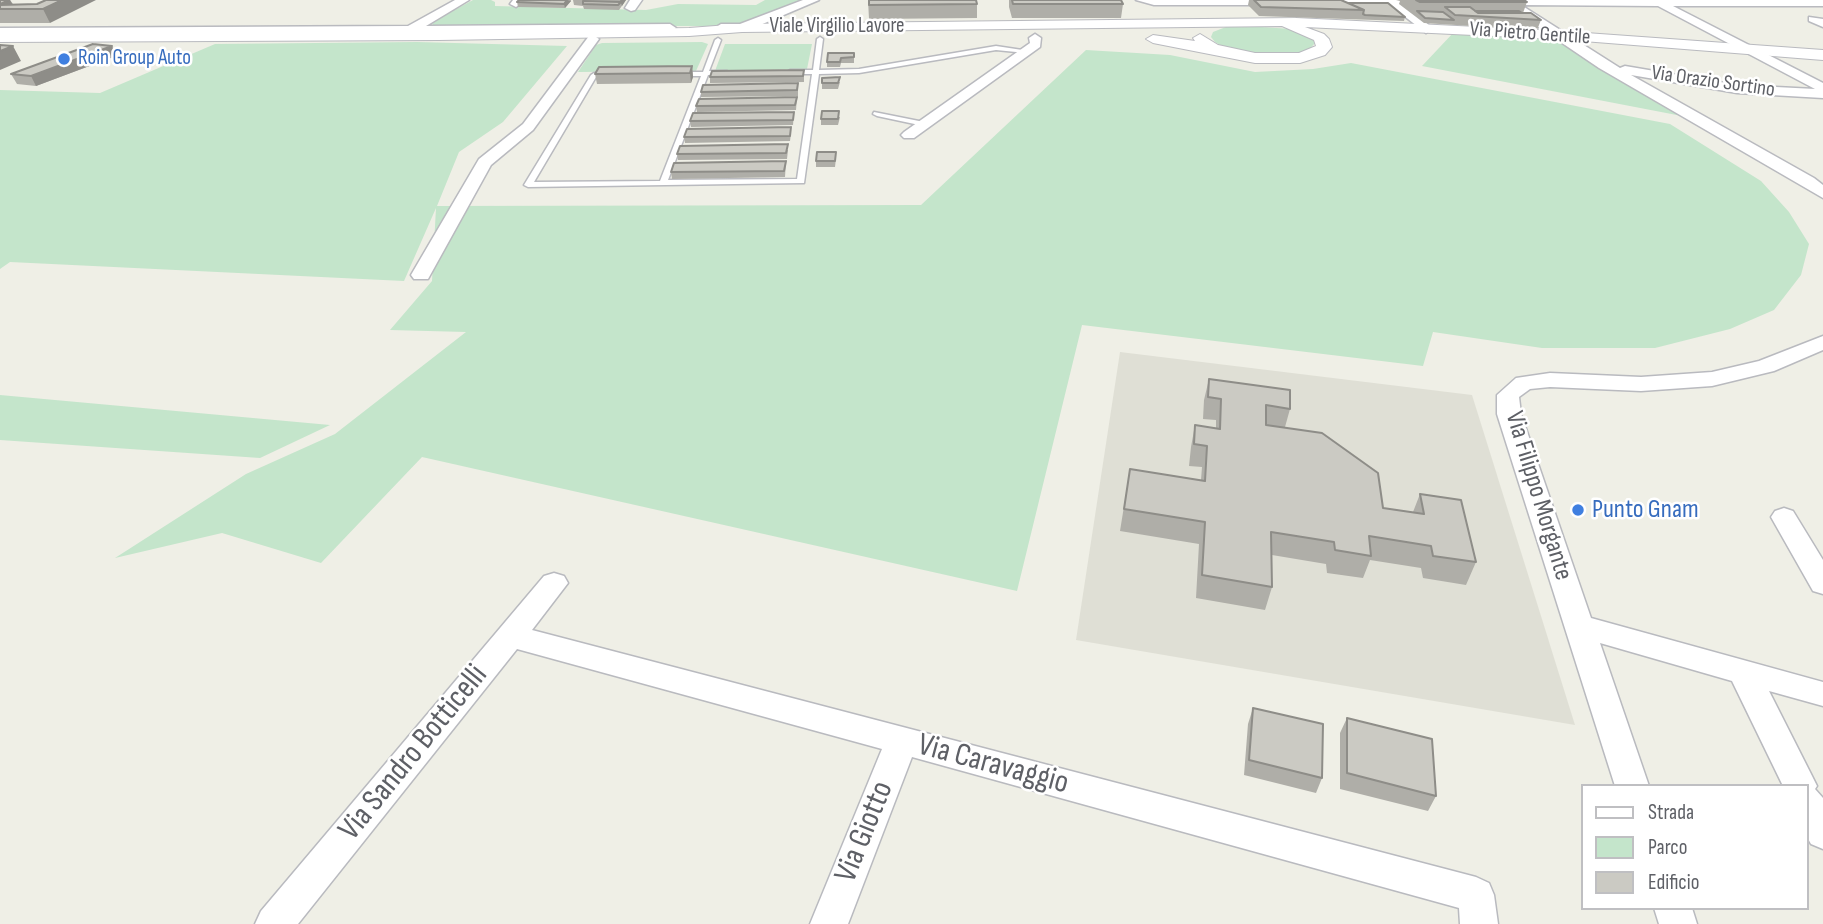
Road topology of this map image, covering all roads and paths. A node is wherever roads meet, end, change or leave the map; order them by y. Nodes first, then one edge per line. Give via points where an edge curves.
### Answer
1 (463, 0) edge
2 (813, 0) edge
3 (1142, 0) edge
4 (1238, 1) edge
5 (1391, 1) edge
6 (1507, 1) edge
7 (1656, 1) edge
8 (1444, 2) edge
9 (1483, 2) edge
10 (1823, 3) edge
11 (1680, 14) junction
12 (1733, 16) dead end
13 (1800, 18) dead end
14 (1820, 20) edge
15 (1236, 22) junction
16 (1268, 22) junction
17 (1218, 23) junction
18 (742, 28) junction
19 (1425, 28) junction
20 (409, 30) junction
21 (0, 32) edge
22 (1558, 35) junction
23 (439, 36) junction
24 (1035, 37) junction
25 (0, 38) edge
26 (820, 38) junction
27 (593, 39) junction
28 (718, 40) junction
29 (1213, 49) junction
30 (1749, 49) junction
31 (1026, 51) junction
32 (1320, 52) junction
33 (1823, 55) edge
34 (1604, 65) junction
35 (775, 72) edge
36 (816, 72) junction
37 (706, 73) junction
38 (733, 73) edge
39 (668, 74) edge
40 (618, 75) edge
41 (1822, 88) edge
42 (1823, 94) edge
43 (877, 114) dead end
44 (924, 124) junction
45 (909, 135) dead end
46 (663, 183) junction
47 (1823, 193) edge
48 (421, 275) dead end
49 (1823, 342) edge
50 (1784, 517) dead end
51 (554, 583) dead end
52 (1823, 584) edge
53 (1579, 626) junction
54 (511, 636) junction
55 (1744, 671) junction
56 (1823, 694) edge
57 (902, 741) junction
58 (1631, 784) edge
59 (1799, 784) edge
60 (1809, 805) edge
61 (1823, 833) edge
62 (1477, 909) edge
63 (274, 924) edge
64 (829, 924) edge

1 - 20 street
2 - 18 street
3 - 4 street
4 - 5 street
4 - 15 street via 1246,15
5 - 8 street
5 - 19 street
6 - 7 street
6 - 9 street
6 - 22 street
7 - 10 street
7 - 11 street
11 - 12 street
11 - 30 street
13 - 14 street
15 - 16 street, Via Pietro Gentile
15 - 17 street, Viale Virgilio Lavore
16 - 19 street, Via Pietro Gentile
16 - 32 street via 1319,37 1324,47
17 - 18 street, Viale Virgilio Lavore
17 - 29 street via 1198,34 1201,42
18 - 20 street
18 - 23 street, Viale Virgilio Lavore
19 - 22 street, Via Pietro Gentile
19 - 32 street, Viale Virgilio Lavore via 1344,42
20 - 21 street
22 - 30 street, Via Pietro Gentile
22 - 34 street
23 - 25 street, Viale Virgilio Lavore
23 - 27 street, Viale Virgilio Lavore
24 - 26 street, Viale Virgilio Lavore
24 - 29 street, Viale Virgilio Lavore via 1152,39
24 - 31 street via 1036,44
26 - 28 street, Viale Virgilio Lavore
26 - 36 lane
27 - 28 street, Viale Virgilio Lavore
27 - 48 street via 528,127 489,157
28 - 37 lane
29 - 32 street, Viale Virgilio Lavore via 1271,60
30 - 33 street, Via Pietro Gentile
30 - 41 street
31 - 36 lane via 996,48 880,69
31 - 44 street
34 - 42 street, Via Orazio Sortino via 1737,89
34 - 47 street
35 - 36 lane
36 - 46 lane via 802,181
37 - 38 lane
37 - 39 lane
37 - 46 lane
40 - 46 lane via 594,75 528,185
43 - 44 lane
44 - 45 street
49 - 53 street, Via Filippo Morgante via 1766,366 1712,379 1641,384 1549,380 1524,383 1508,395 1509,414
50 - 52 street
51 - 54 street, Via Sandro Botticelli
53 - 55 street
53 - 58 street, Via Filippo Morgante
54 - 57 street, Via Caravaggio
54 - 63 street, Via Sandro Botticelli
55 - 56 street
55 - 59 street
57 - 62 street, Via Caravaggio
57 - 64 street, Via Giotto
60 - 61 street

